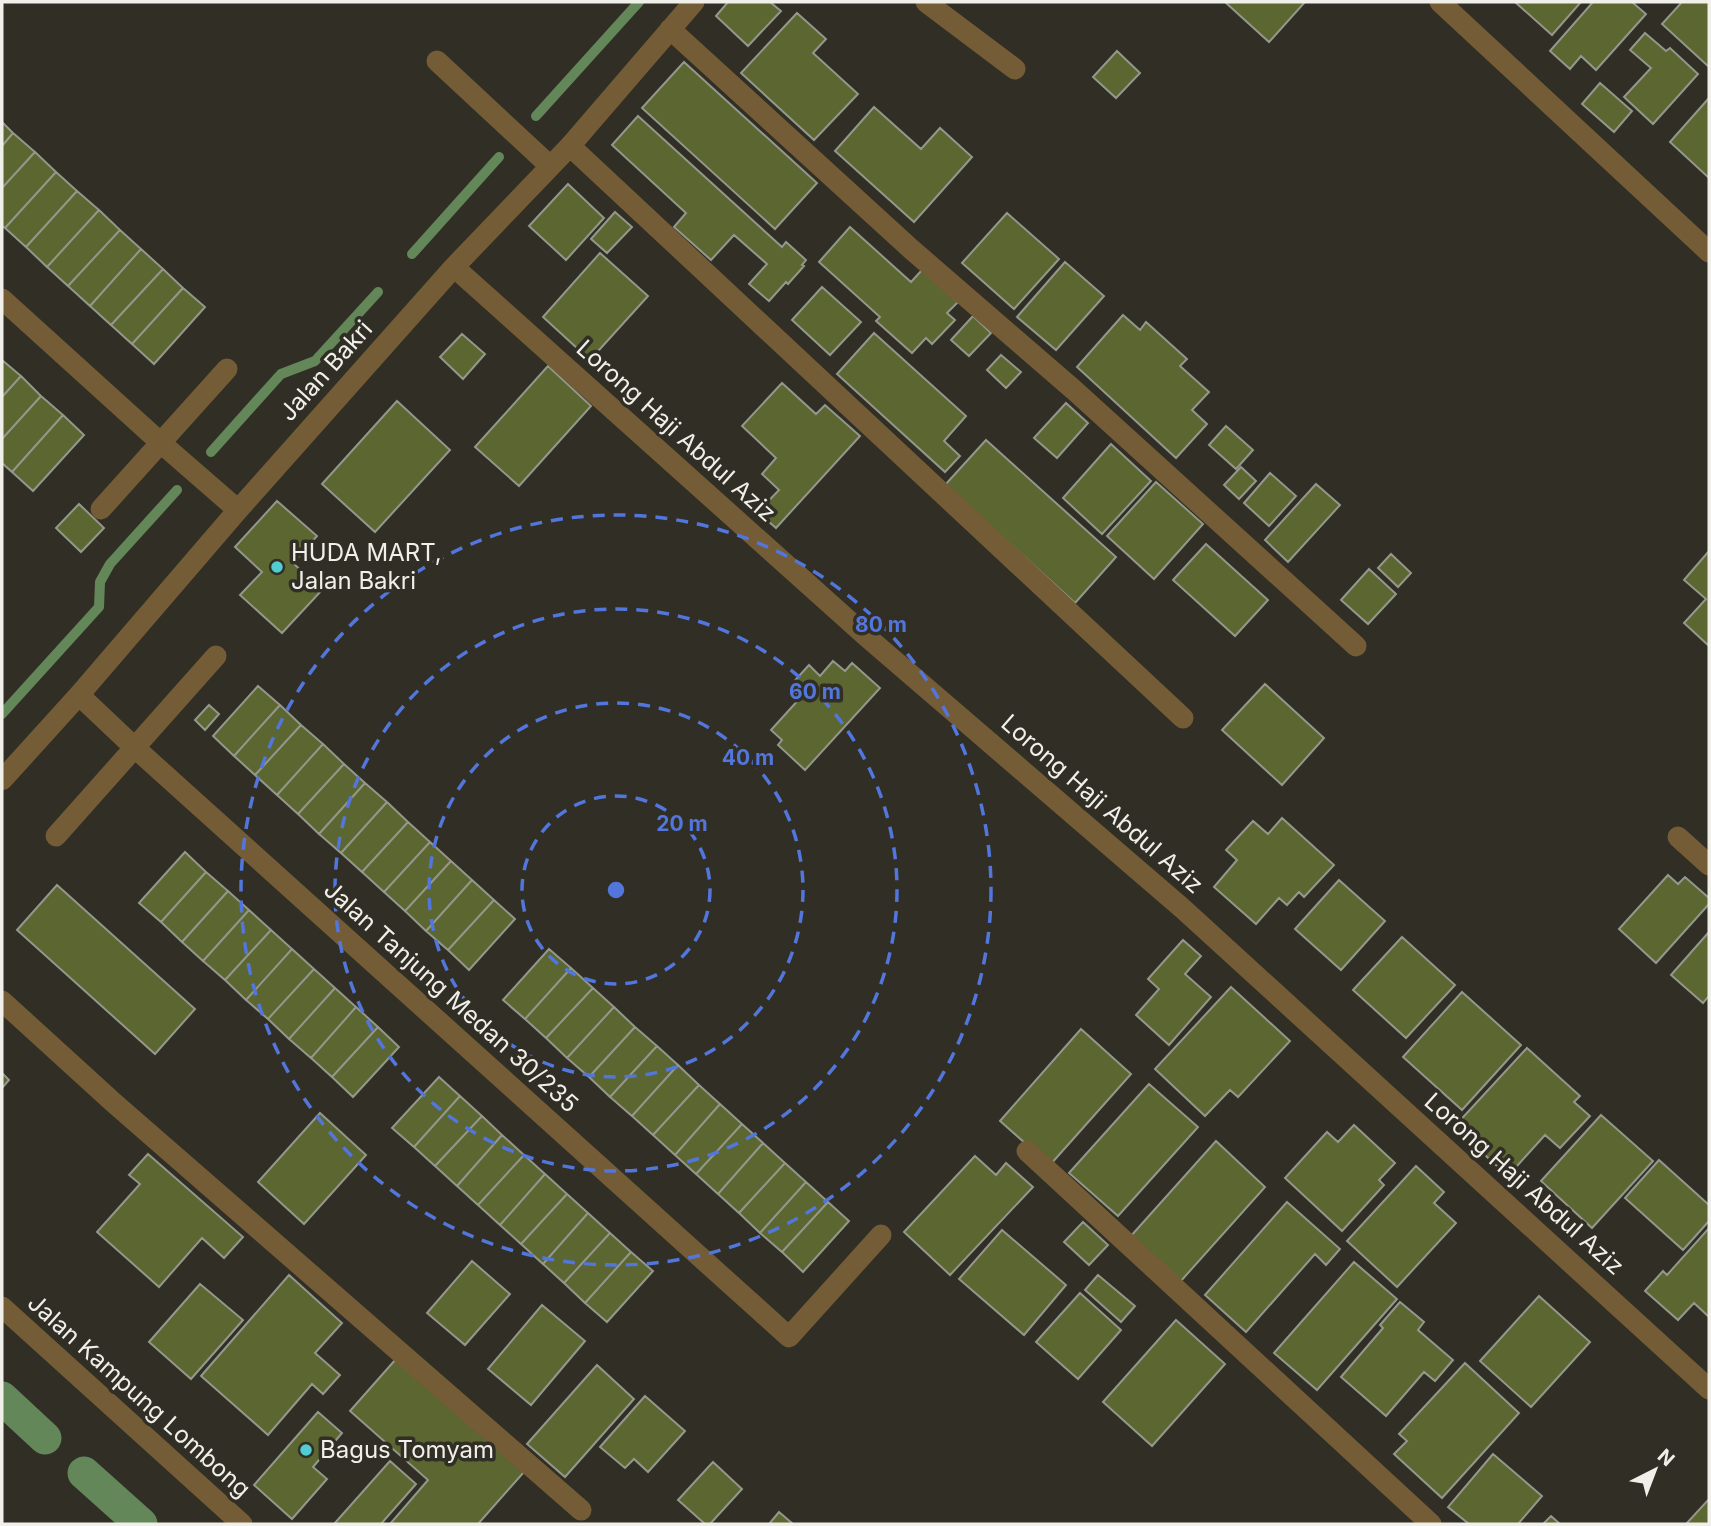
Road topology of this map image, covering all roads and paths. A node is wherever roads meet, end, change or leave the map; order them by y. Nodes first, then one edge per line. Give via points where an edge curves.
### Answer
1 (694, 2) edge
2 (926, 2) edge
3 (1440, 2) edge
4 (670, 29) junction
5 (437, 61) dead end
6 (1014, 69) dead end
7 (570, 146) junction
8 (550, 166) junction
9 (1709, 252) edge
10 (454, 267) junction
11 (2, 299) edge
12 (227, 369) dead end
13 (161, 443) junction
14 (101, 509) dead end
15 (238, 510) junction
16 (1356, 646) dead end
17 (216, 656) dead end
18 (79, 695) junction
19 (1183, 718) dead end
20 (134, 747) junction
21 (2, 780) edge
22 (56, 836) dead end
23 (1678, 837) dead end
24 (1709, 865) edge
25 (2, 1001) edge
26 (1027, 1151) dead end
27 (881, 1235) dead end
28 (2, 1307) edge
29 (1709, 1389) edge
30 (581, 1510) dead end
31 (242, 1524) edge
32 (1431, 1524) edge

1 - 4 street, Jalan Bakri
2 - 6 street
3 - 9 street
4 - 7 street, Jalan Bakri
4 - 16 street
5 - 8 street
7 - 8 street, Jalan Bakri
7 - 19 street
8 - 10 street, Jalan Bakri
10 - 15 street, Jalan Bakri
10 - 29 street, Lorong Haji Abdul Aziz via 867,638 1182,908
11 - 13 street
12 - 13 street
13 - 14 street
13 - 15 street
15 - 18 street, Jalan Bakri
17 - 20 street
18 - 20 street, Jalan Tanjung Medan 30/235
18 - 21 street, Jalan Bakri
20 - 22 street
20 - 27 street, Jalan Tanjung Medan 30/235 via 789,1337
23 - 24 street
25 - 30 street
26 - 32 street
28 - 31 street, Jalan Kampung Lombong

